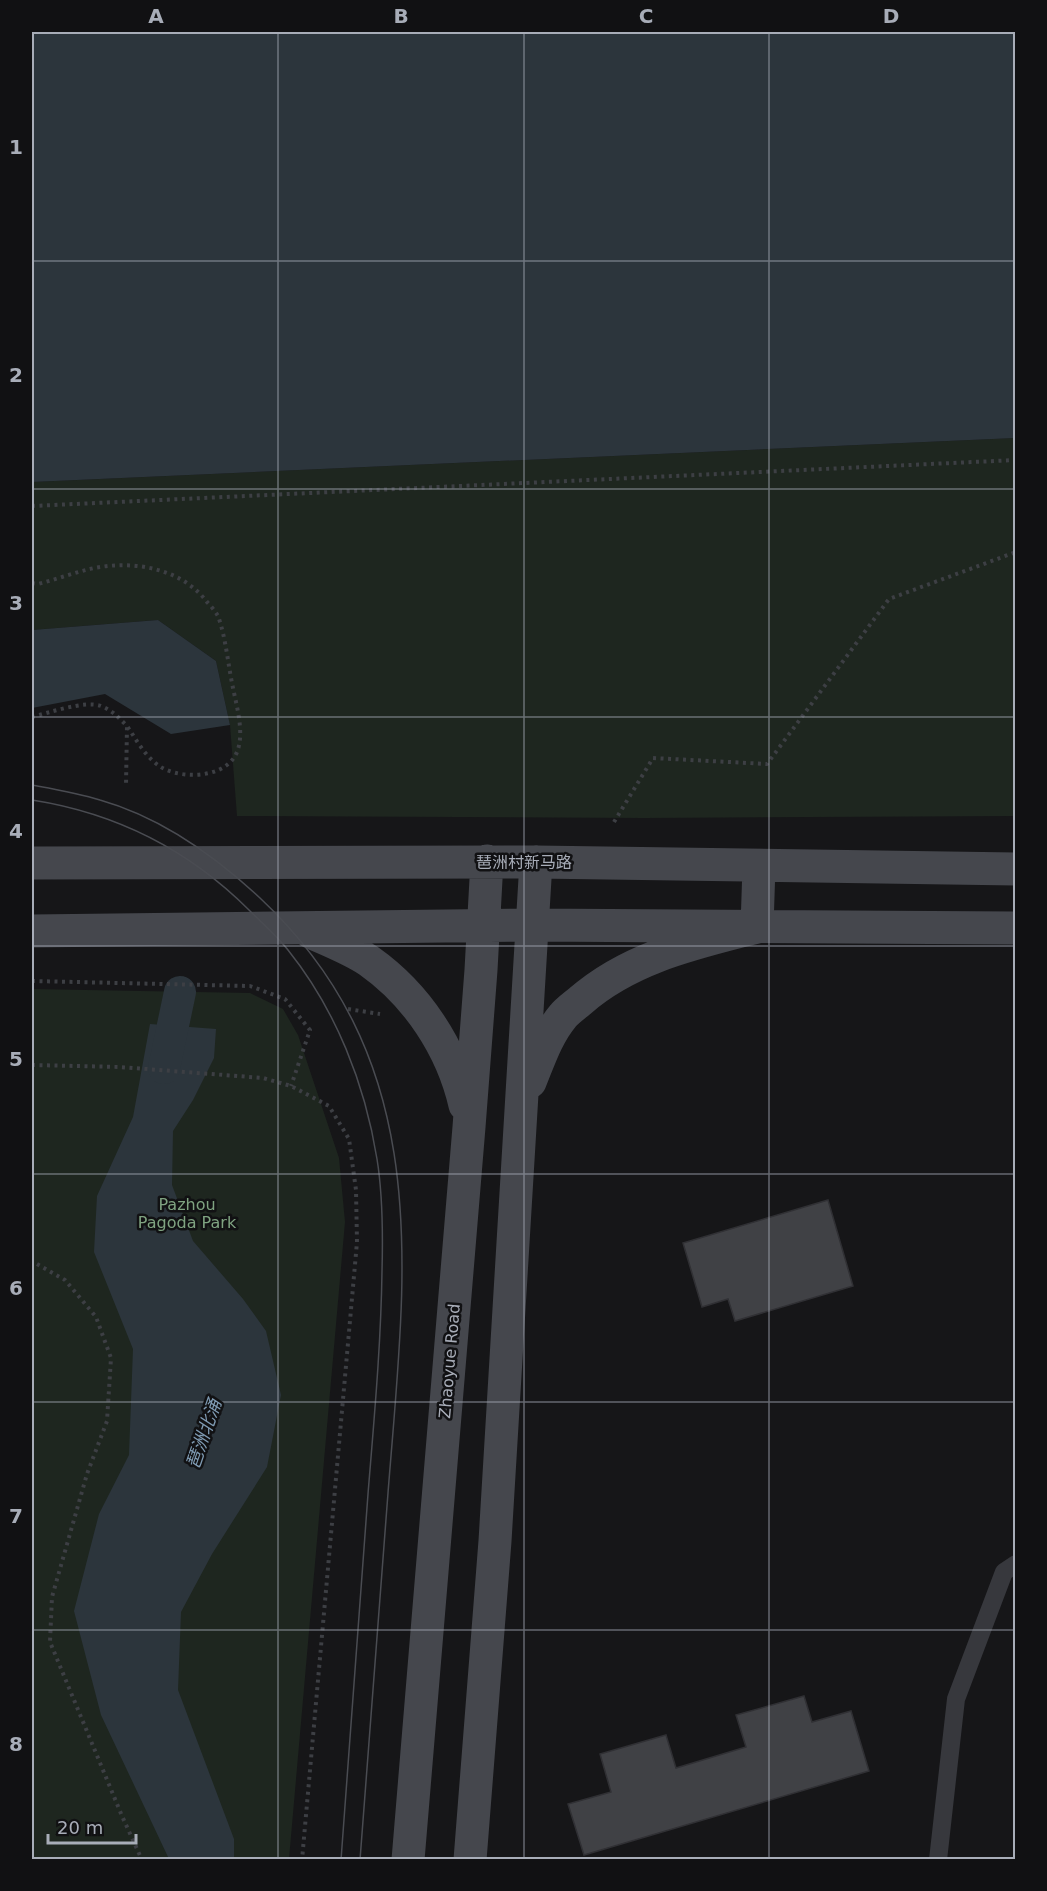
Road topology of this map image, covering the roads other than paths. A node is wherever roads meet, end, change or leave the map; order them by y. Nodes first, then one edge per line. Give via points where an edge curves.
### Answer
1 (487, 861) junction
2 (536, 862) junction
3 (32, 863) edge
4 (759, 866) junction
5 (1016, 869) edge
6 (484, 925) junction
7 (532, 925) junction
8 (758, 927) junction
9 (1016, 928) edge
10 (303, 929) junction
11 (32, 931) edge
12 (521, 1102) junction
13 (469, 1127) junction
14 (1016, 1564) edge
15 (408, 1860) edge
16 (470, 1860) edge
17 (938, 1860) edge

1 - 2 main road, 琶洲村新马路
1 - 3 main road, 琶洲村新马路
1 - 6 main road, Zhaoyue Road
2 - 4 main road, 琶洲村新马路
2 - 7 main road
4 - 5 main road, 琶洲村新马路
4 - 8 main road
6 - 7 main road
6 - 10 main road
6 - 13 main road, Zhaoyue Road
7 - 8 main road
7 - 12 main road
8 - 9 main road
8 - 12 main road via 653,957 616,974 588,994 563,1016 549,1038
10 - 11 main road
10 - 13 main road via 367,960 413,1001 454,1069
12 - 16 main road via 495,1541
13 - 15 main road, Zhaoyue Road
14 - 17 lane via 1004,1572 956,1699

